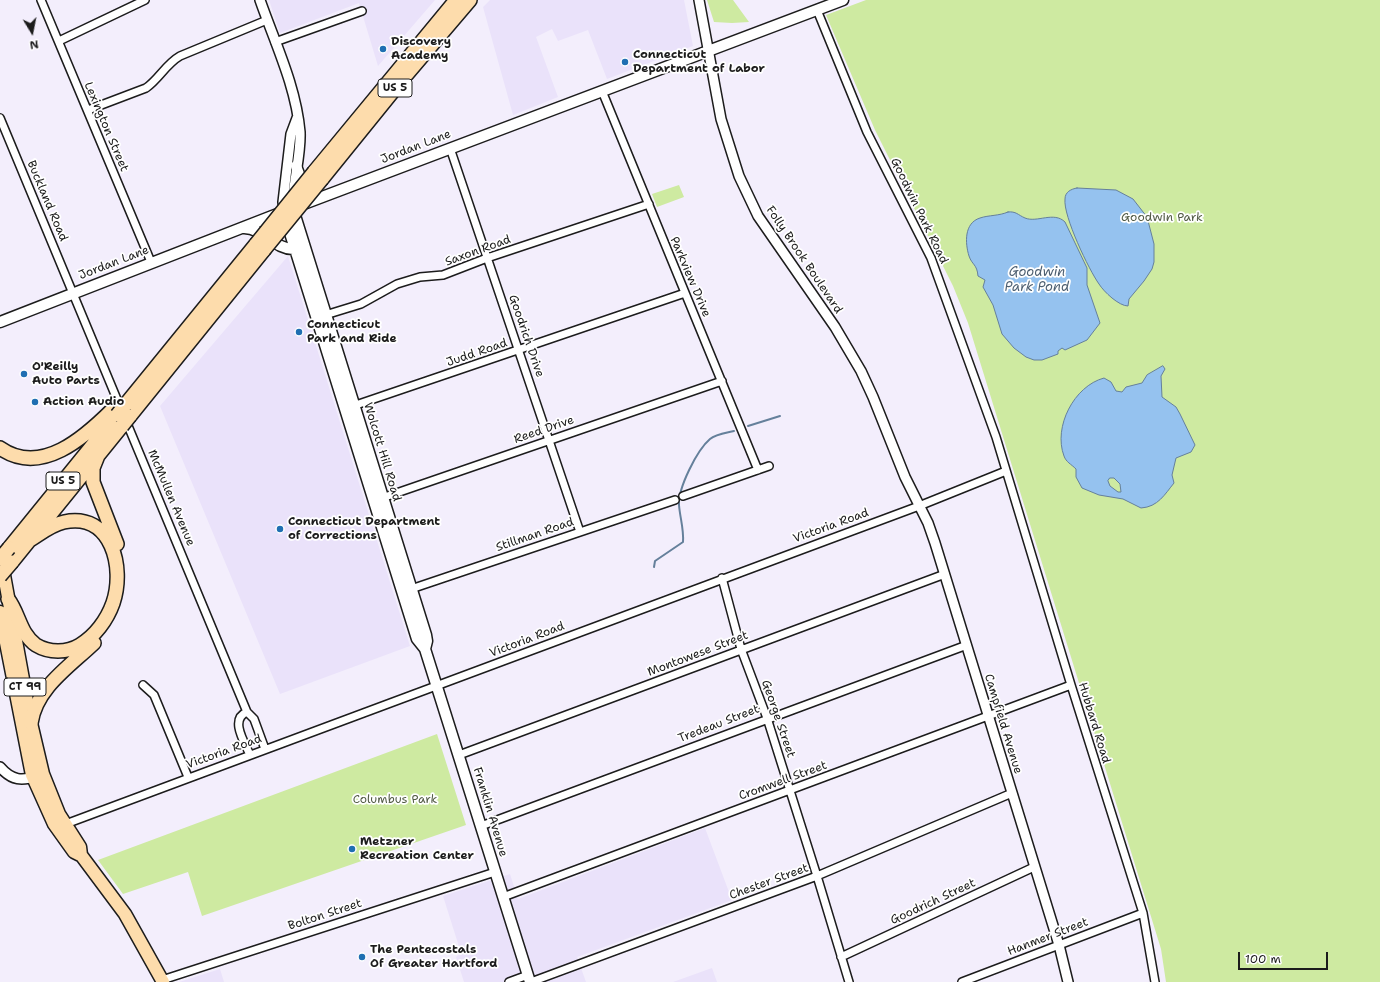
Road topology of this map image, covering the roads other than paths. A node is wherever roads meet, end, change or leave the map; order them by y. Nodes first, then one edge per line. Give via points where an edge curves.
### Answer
1 (42, 0) edge
2 (145, 0) edge
3 (260, 0) edge
4 (456, 0) edge
5 (470, 0) edge
6 (698, 0) edge
7 (843, 0) edge
8 (817, 10) junction
9 (362, 11) dead end
10 (267, 20) junction
11 (58, 40) junction
12 (275, 42) junction
13 (708, 52) junction
14 (602, 91) junction
15 (88, 110) junction
16 (0, 118) edge
17 (294, 145) junction
18 (450, 148) junction
19 (296, 166) junction
20 (318, 176) junction
21 (331, 194) junction
22 (649, 204) junction
23 (289, 210) junction
24 (242, 228) junction
25 (260, 247) junction
26 (294, 249) junction
27 (487, 258) junction
28 (151, 262) junction
29 (73, 293) junction
30 (685, 293) junction
31 (320, 316) junction
32 (0, 322) edge
33 (519, 350) junction
34 (722, 381) junction
35 (349, 408) junction
36 (122, 411) junction
37 (549, 440) junction
38 (0, 448) edge
39 (100, 453) junction
40 (769, 466) dead end
41 (758, 470) junction
42 (1006, 471) junction
43 (905, 477) joint
44 (683, 496) dead end
45 (378, 500) junction
46 (675, 500) dead end
47 (919, 506) junction
48 (580, 532) junction
49 (27, 542) junction
50 (5, 556) edge
51 (945, 574) junction
52 (0, 576) edge
53 (722, 578) junction
54 (407, 590) junction
55 (8, 599) junction
56 (0, 612) edge
57 (966, 645) junction
58 (425, 649) joint
59 (741, 649) junction
60 (144, 685) dead end
61 (437, 685) junction
62 (1071, 685) junction
63 (247, 712) junction
64 (988, 716) junction
65 (767, 718) junction
66 (29, 730) junction
67 (265, 749) junction
68 (250, 755) junction
69 (459, 755) junction
70 (0, 767) edge
71 (38, 776) junction
72 (188, 777) junction
73 (789, 790) junction
74 (1012, 793) junction
75 (60, 826) junction
76 (481, 826) junction
77 (1034, 867) junction
78 (495, 872) junction
79 (817, 876) junction
80 (503, 897) junction
81 (1143, 913) junction
82 (1059, 945) junction
83 (841, 957) junction
84 (529, 980) edge
85 (163, 981) edge
86 (509, 982) edge
87 (849, 982) edge
88 (962, 982) edge
89 (1068, 982) edge
90 (1155, 982) edge

1 - 11 street, Lexington Street
2 - 11 street
3 - 10 street, Wolcott Hill Road
4 - 20 highway, US 5
5 - 20 highway, US 5
6 - 13 street, Folly Brook Boulevard
7 - 8 main road, Jordan Lane
8 - 13 main road, Jordan Lane
8 - 42 street, Goodwin Park Road via 867,132 931,258 996,436
9 - 12 street
10 - 12 street, Wolcott Hill Road
10 - 15 street via 180,56 170,62 146,88
11 - 15 street, Lexington Street
12 - 17 street, Wolcott Hill Road via 294,94 300,132
13 - 14 main road, Jordan Lane
13 - 43 street, Folly Brook Boulevard via 721,119 739,176 758,216 850,352 873,397
14 - 18 main road, Jordan Lane
14 - 22 street, Parkview Drive
15 - 28 street, Lexington Street
16 - 29 street, Buckland Road
17 - 19 street, Wolcott Hill Road
17 - 23 street, Wolcott Hill Road via 283,202
18 - 21 main road, Jordan Lane
18 - 27 street, Goodrich Drive
19 - 21 main road via 300,178 307,186
19 - 23 street, Wolcott Hill Road
20 - 25 highway, US 5, bridge
21 - 23 main road, Jordan Lane
22 - 27 street, Saxon Road
22 - 30 street, Parkview Drive
23 - 24 main road, Jordan Lane
23 - 26 main road, Wolcott Hill Road
23 - 31 main road, Wolcott Hill Road
24 - 26 main road via 257,230 286,249
24 - 28 main road, Jordan Lane
25 - 36 highway, US 5
25 - 36 highway, US 5 via 156,367
26 - 31 main road, Wolcott Hill Road
27 - 31 street, Saxon Road via 443,276 420,277 397,284 361,304
27 - 33 street, Goodrich Drive
28 - 29 main road, Jordan Lane
29 - 32 main road, Jordan Lane
29 - 63 street, McMullen Avenue
30 - 33 street, Judd Road
30 - 34 street, Parkview Drive
31 - 35 main road, Wolcott Hill Road
33 - 35 street, Judd Road
33 - 37 street, Goodrich Drive
34 - 37 street, Reed Drive
34 - 41 street, Parkview Drive
35 - 45 main road, Wolcott Hill Road
36 - 38 highway via 50,455 22,458
36 - 39 highway, US 5
36 - 50 highway, US 5
37 - 45 street, Reed Drive
37 - 48 street, Goodrich Drive
39 - 49 highway, US 5
39 - 66 highway via 94,464 93,482 121,557 123,579 120,599 114,616 103,633 42,694
40 - 41 street
41 - 44 street
42 - 47 street, Victoria Road
42 - 62 street, Hubbard Road
43 - 47 street, Campfield Avenue
45 - 54 main road, Wolcott Hill Road
46 - 48 street, Stillman Road
47 - 51 street, Campfield Avenue via 928,523
47 - 53 street, Victoria Road
48 - 54 street, Stillman Road
49 - 50 highway, US 5
49 - 55 highway via 47,529 65,522 79,521 95,527 107,538 114,555 117,578 114,601 104,621 89,638 73,648 57,651 42,648 31,640
50 - 52 highway, US 5, bridge
50 - 55 main road, CT 99
51 - 57 street, Campfield Avenue
51 - 59 street, Montowese Street
53 - 59 street, George Street
53 - 61 street, Victoria Road
54 - 58 main road, Wolcott Hill Road via 418,642
55 - 66 main road, CT 99
56 - 66 main road, CT 99
57 - 64 street, Campfield Avenue
57 - 65 street, Tredeau Street
58 - 61 main road, Franklin Avenue
59 - 65 street, George Street
59 - 69 street, Montowese Street
60 - 72 street via 154,695
61 - 67 street, Victoria Road
61 - 69 main road, Franklin Avenue
62 - 64 street, Cromwell Street
62 - 81 street, Hubbard Road
63 - 67 street, McMullen Avenue via 254,719
63 - 68 street via 238,720 239,730
64 - 73 street, Cromwell Street
64 - 74 street, Campfield Avenue
65 - 73 street, George Street
65 - 76 street, Tredeau Street
66 - 71 main road, CT 99
67 - 68 street, Victoria Road
68 - 72 street, Victoria Road
69 - 76 main road, Franklin Avenue
70 - 71 street via 6,774 20,780
71 - 75 main road via 52,799
72 - 75 street, Victoria Road
73 - 79 street, George Street
73 - 80 street, Cromwell Street
74 - 77 street, Campfield Avenue
74 - 79 street, Chester Street
75 - 85 main road via 80,847 81,855 120,907
76 - 78 main road, Franklin Avenue
77 - 82 street, Campfield Avenue
77 - 83 street, Goodrich Street
78 - 80 main road, Franklin Avenue
78 - 85 street, Bolton Street
79 - 83 street, George Street
79 - 84 street, Chester Street
80 - 84 main road, Franklin Avenue
81 - 82 street, Hanmer Street
81 - 90 street, Hubbard Road
82 - 88 street, Hanmer Street
82 - 89 street, Campfield Avenue
83 - 87 street, George Street
84 - 86 street, Chester Street

